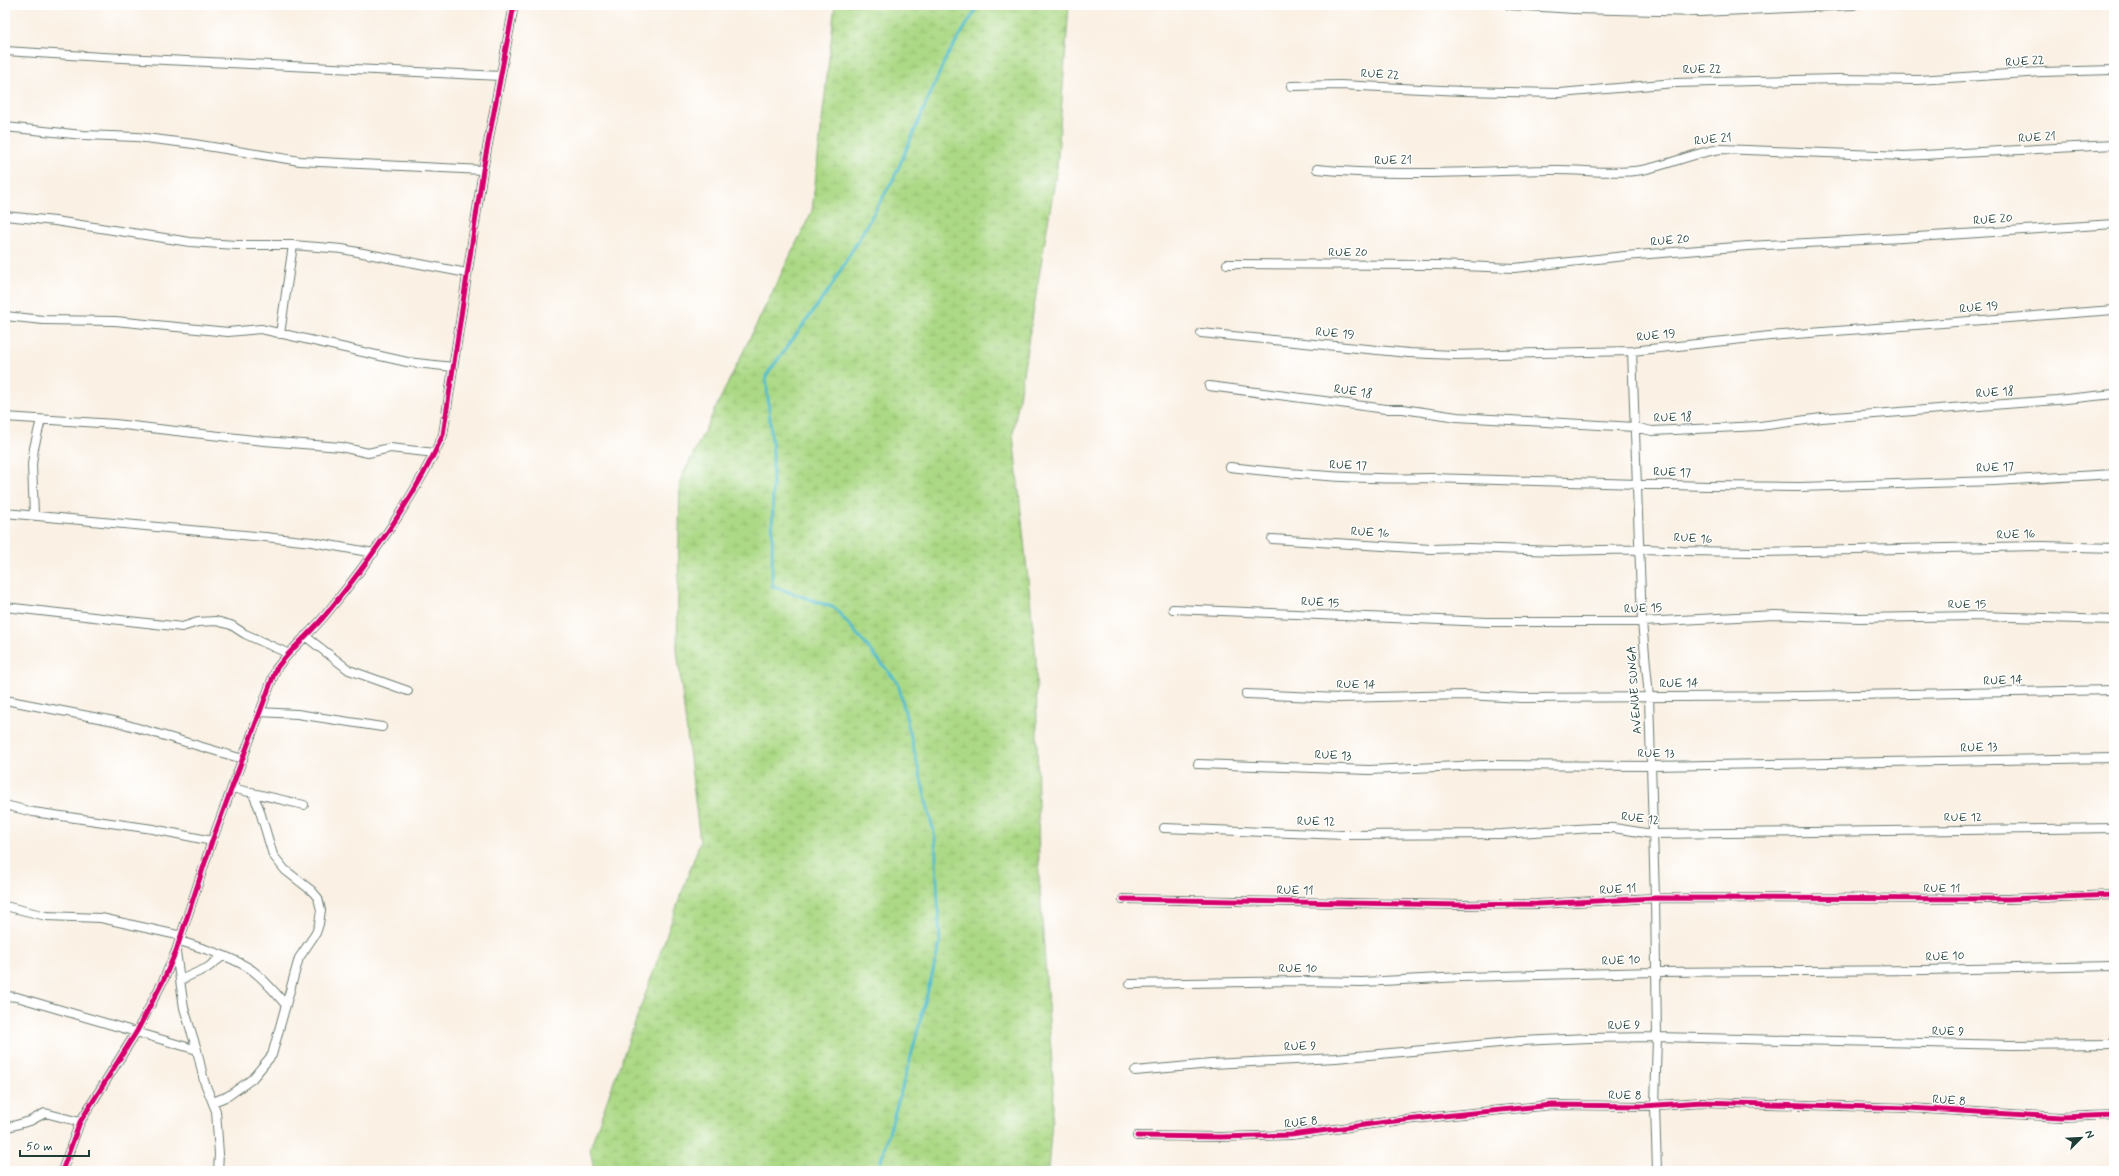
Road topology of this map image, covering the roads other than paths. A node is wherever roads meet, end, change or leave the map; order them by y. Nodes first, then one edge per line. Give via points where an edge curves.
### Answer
1 (514, 5) edge
2 (1509, 5) edge
3 (1854, 5) edge
4 (5, 51) edge
5 (2114, 70) edge
6 (501, 76) junction
7 (1291, 86) dead end
8 (5, 127) edge
9 (2114, 145) edge
10 (1317, 169) dead end
11 (483, 170) junction
12 (5, 216) edge
13 (2114, 224) edge
14 (293, 245) junction
15 (1227, 264) dead end
16 (467, 273) junction
17 (2114, 310) edge
18 (5, 316) edge
19 (1201, 333) dead end
20 (280, 334) junction
21 (1632, 351) junction
22 (453, 367) junction
23 (1209, 386) dead end
24 (2114, 394) edge
25 (5, 417) edge
26 (41, 420) junction
27 (1635, 428) junction
28 (434, 453) junction
29 (1230, 467) dead end
30 (2114, 474) edge
31 (1637, 484) junction
32 (5, 513) edge
33 (34, 515) junction
34 (1272, 538) dead end
35 (2114, 548) edge
36 (1639, 549) junction
37 (374, 553) junction
38 (5, 606) edge
39 (1173, 608) dead end
40 (2114, 620) edge
41 (1642, 622) junction
42 (305, 636) junction
43 (287, 653) junction
44 (2114, 690) edge
45 (408, 691) dead end
46 (1246, 694) dead end
47 (1649, 697) junction
48 (5, 700) edge
49 (259, 712) junction
50 (382, 727) dead end
51 (2114, 758) edge
52 (243, 759) junction
53 (1198, 764) dead end
54 (1651, 766) junction
55 (232, 788) junction
56 (252, 792) junction
57 (5, 805) edge
58 (304, 805) dead end
59 (1164, 828) dead end
60 (2114, 828) edge
61 (1652, 834) junction
62 (212, 841) junction
63 (2114, 895) edge
64 (1656, 898) junction
65 (1123, 899) dead end
66 (5, 906) edge
67 (181, 938) junction
68 (176, 951) junction
69 (223, 956) junction
70 (2114, 966) edge
71 (1655, 972) junction
72 (180, 980) junction
73 (1130, 984) dead end
74 (5, 996) edge
75 (285, 1004) junction
76 (137, 1031) junction
77 (1657, 1037) junction
78 (2114, 1044) edge
79 (197, 1050) junction
80 (1135, 1071) dead end
81 (213, 1102) junction
82 (1655, 1106) junction
83 (2114, 1115) edge
84 (80, 1122) junction
85 (5, 1128) edge
86 (1137, 1136) dead end
87 (62, 1171) edge
88 (218, 1171) edge
89 (1657, 1171) edge

1 - 6 street
2 - 3 street via 1700,12
4 - 6 street
5 - 7 street, RUE 22 via 1918,80 1675,83 1552,93 1340,85
6 - 11 street
8 - 11 street via 83,135 137,137 300,161
9 - 10 street, RUE 21 via 1911,156 1721,149 1701,151 1642,170 1626,172 1555,169 1356,173
11 - 16 street
12 - 14 street via 55,221 190,242
13 - 15 street, RUE 20 via 1748,246 1514,268
14 - 16 street via 342,249
14 - 20 street
16 - 22 street
17 - 21 street, RUE 19 via 1770,336
18 - 20 street via 43,320 115,321 228,332 261,330
19 - 21 street, RUE 19 via 1454,355
20 - 22 street via 407,362
21 - 27 street, AVENUE SUNGA
22 - 28 street via 443,435
23 - 27 street, RUE 18 via 1386,409 1403,408 1457,417
24 - 27 street, RUE 18 via 1760,426 1652,431
25 - 26 street
26 - 28 street via 115,424 342,447 368,453 390,448
26 - 33 street via 32,465
27 - 31 street, AVENUE SUNGA
28 - 37 street
29 - 31 street, RUE 17 via 1312,476
30 - 31 street, RUE 17 via 1995,481 1800,487
31 - 36 street, AVENUE SUNGA
32 - 33 street
33 - 37 street via 304,541
34 - 36 street, RUE 16 via 1430,549
35 - 36 street, RUE 16 via 2043,546 1756,552
36 - 41 street, AVENUE SUNGA
37 - 42 street via 327,613
38 - 43 street via 182,627 198,622 216,621 231,625
39 - 41 street, RUE 15 via 1480,622
40 - 41 street, RUE 15 via 1978,616 1775,616
41 - 47 street, AVENUE SUNGA
42 - 43 street
42 - 45 street via 349,670
43 - 49 street via 276,669
44 - 47 street, RUE 14
46 - 47 street, RUE 14 via 1338,698 1466,695 1522,698
47 - 54 street, AVENUE SUNGA
48 - 52 street via 114,721
49 - 50 street via 298,714
49 - 52 street
51 - 54 street, RUE 13
52 - 55 street
53 - 54 street, RUE 13 via 1369,770 1482,765
54 - 61 street, AVENUE SUNGA
55 - 56 street
55 - 62 street
56 - 58 street
56 - 75 street via 273,855 286,870 312,891 318,898 321,910 316,932 299,958
57 - 62 street via 33,812 153,829
59 - 61 street, RUE 12 via 1344,835 1502,834 1614,828
60 - 61 street, RUE 12
61 - 64 street, AVENUE SUNGA
62 - 67 street
63 - 64 street, RUE 11 via 2000,899
64 - 65 street, RUE 11 via 1470,905
64 - 71 street, AVENUE SUNGA
66 - 67 street via 46,916 101,918
67 - 68 street
67 - 69 street
68 - 72 street
68 - 76 street
69 - 72 street via 208,968
69 - 75 street via 252,970
70 - 71 street, RUE 10
71 - 73 street, RUE 10 via 1362,982
71 - 77 street, AVENUE SUNGA
72 - 79 street via 184,1008
74 - 76 street via 17,997
75 - 81 street via 272,1055 252,1079 228,1096
76 - 79 street
76 - 84 street
77 - 78 street, RUE 9 via 1997,1045
77 - 80 street, RUE 9 via 1521,1041 1336,1058 1211,1064
77 - 82 street, AVENUE SUNGA
79 - 81 street via 204,1081
81 - 88 street via 216,1110
82 - 83 street, RUE 8 via 1723,1102 2062,1116
82 - 86 street, RUE 8 via 1552,1105 1424,1117 1291,1135
82 - 89 street, AVENUE SUNGA
84 - 85 street via 45,1113 30,1122
84 - 87 street

